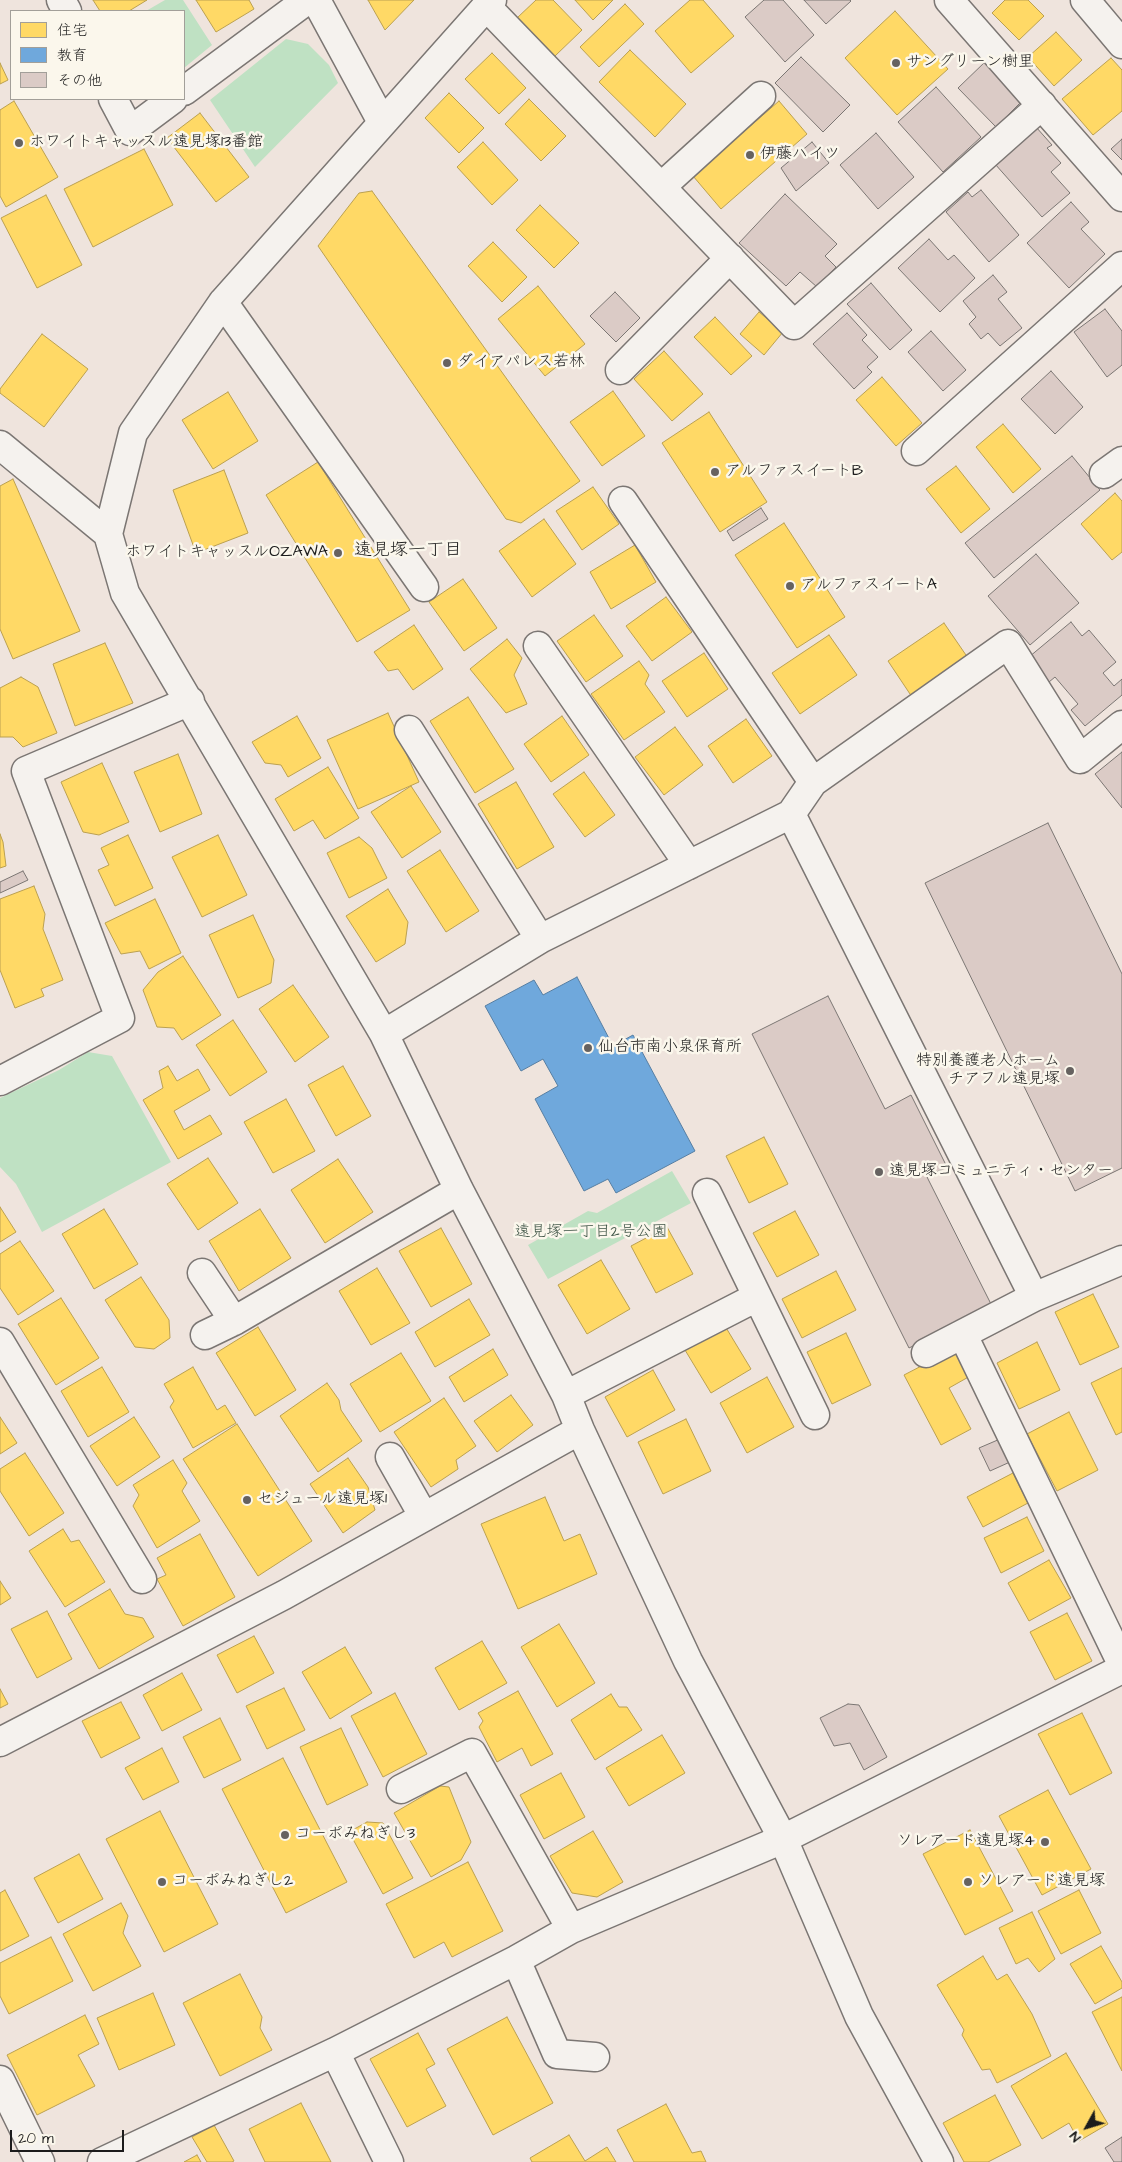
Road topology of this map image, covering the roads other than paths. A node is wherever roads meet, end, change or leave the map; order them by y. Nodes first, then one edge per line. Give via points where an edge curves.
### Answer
1 (307, 0) edge
2 (316, 0) edge
3 (949, 0) edge
4 (1084, 0) edge
5 (489, 3) edge
6 (1122, 44) edge
7 (185, 90) edge
8 (761, 96) dead end
9 (114, 100) edge
10 (172, 100) edge
11 (1042, 105) junction
12 (382, 122) junction
13 (661, 187) junction
14 (1122, 196) edge
15 (730, 258) junction
16 (1122, 266) edge
17 (223, 302) junction
18 (620, 370) dead end
19 (0, 445) edge
20 (916, 450) dead end
21 (623, 502) dead end
22 (108, 534) junction
23 (424, 587) dead end
24 (538, 646) dead end
25 (190, 701) junction
26 (1122, 725) edge
27 (409, 730) dead end
28 (813, 782) junction
29 (792, 814) junction
30 (689, 865) junction
31 (540, 939) junction
32 (384, 1034) junction
33 (0, 1081) edge
34 (459, 1190) junction
35 (707, 1193) dead end
36 (1122, 1260) edge
37 (202, 1273) dead end
38 (757, 1297) junction
39 (1034, 1297) junction
40 (234, 1321) junction
41 (964, 1335) junction
42 (204, 1336) dead end
43 (0, 1342) edge
44 (926, 1352) dead end
45 (566, 1395) junction
46 (815, 1415) dead end
47 (580, 1430) junction
48 (390, 1457) dead end
49 (424, 1517) junction
50 (142, 1579) dead end
51 (1122, 1664) edge
52 (1122, 1669) edge
53 (0, 1742) edge
54 (401, 1788) dead end
55 (783, 1839) junction
56 (571, 1929) junction
57 (516, 1960) junction
58 (335, 2052) junction
59 (595, 2057) dead end
60 (0, 2080) edge
61 (40, 2162) edge
62 (102, 2162) edge
63 (389, 2162) edge
64 (939, 2162) edge

1 - 7 street
2 - 12 street
3 - 11 street
4 - 6 street
5 - 12 street
5 - 13 street
8 - 13 street
9 - 10 street via 130,131
11 - 14 street
11 - 15 street via 794,325
12 - 17 street
13 - 15 street
15 - 18 street
16 - 20 street
17 - 22 street via 133,434
17 - 23 street
19 - 22 street
21 - 28 street
22 - 25 street via 125,593
24 - 30 street
25 - 32 street
25 - 33 street via 26,771 120,1018
26 - 28 street via 1080,759 1008,644
27 - 31 street
28 - 29 street
29 - 30 street
29 - 39 street
30 - 31 street
31 - 32 street
32 - 34 street
34 - 40 street
34 - 45 street
35 - 38 street
36 - 39 street
37 - 40 street
38 - 45 street
38 - 46 street
39 - 41 street
40 - 42 street
41 - 44 street
41 - 51 street
43 - 50 street
45 - 47 street
47 - 49 street
47 - 55 street via 688,1661
48 - 49 street
49 - 53 street via 284,1596
52 - 55 street
54 - 56 street via 472,1753
55 - 56 street
55 - 64 street via 859,2016
56 - 57 street
57 - 58 street
57 - 59 street via 557,2054
58 - 62 street
58 - 63 street
60 - 61 street

